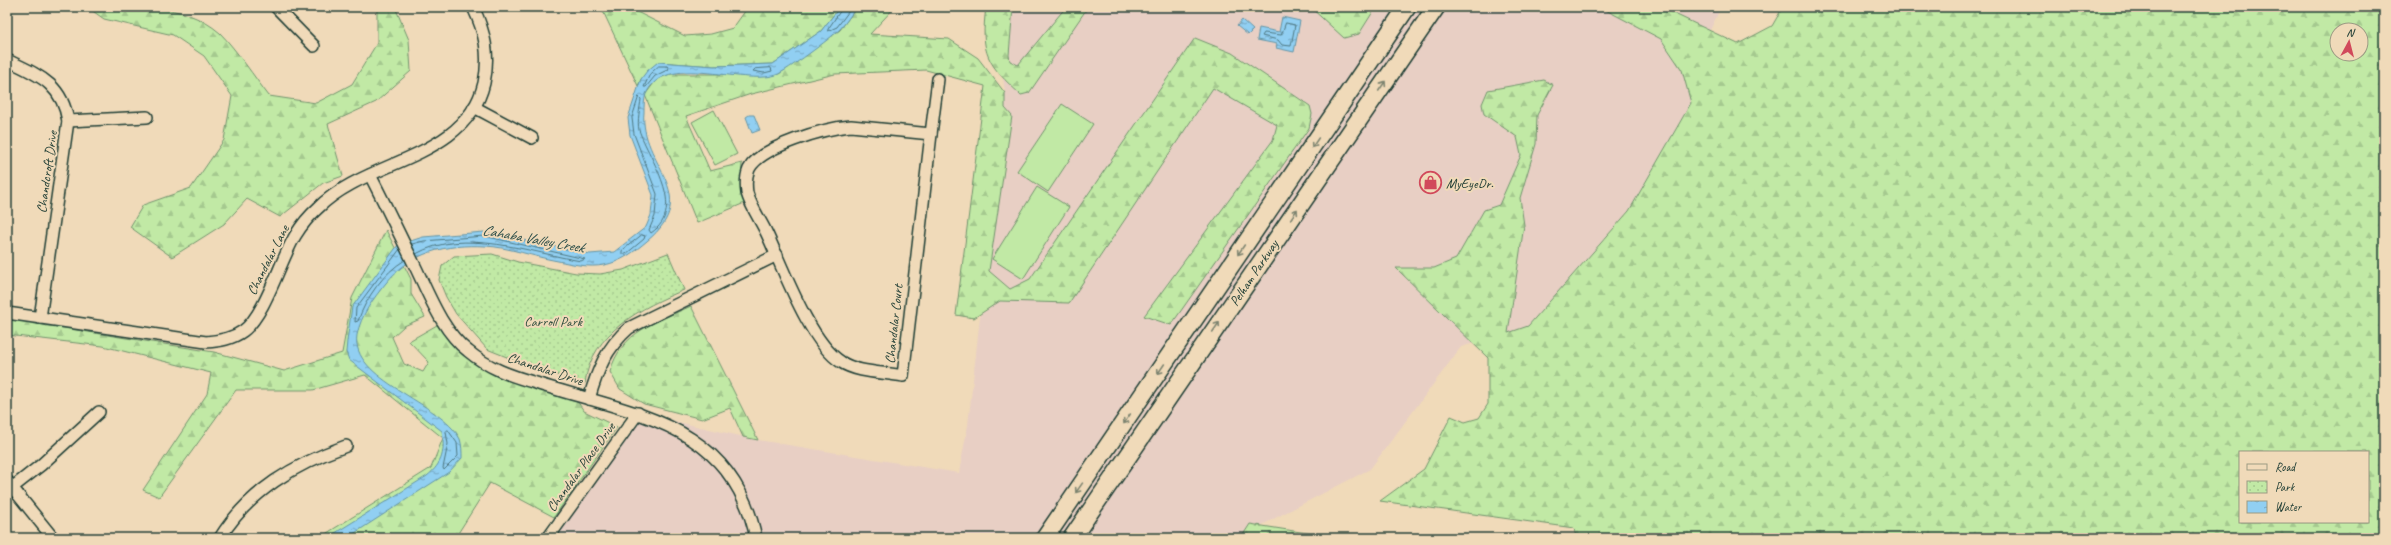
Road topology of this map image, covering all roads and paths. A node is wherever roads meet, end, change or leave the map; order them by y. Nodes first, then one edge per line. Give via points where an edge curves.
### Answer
1 (276, 7) edge
2 (473, 7) edge
3 (1407, 7) edge
4 (1436, 7) edge
5 (314, 46) dead end
6 (7, 60) edge
7 (938, 79) dead end
8 (474, 107) junction
9 (1337, 111) junction
10 (147, 117) dead end
11 (1360, 118) junction
12 (68, 121) junction
13 (931, 134) junction
14 (532, 138) dead end
15 (370, 175) junction
16 (777, 255) junction
17 (7, 313) edge
18 (40, 318) junction
19 (1176, 347) junction
20 (1194, 359) junction
21 (589, 399) junction
22 (100, 412) dead end
23 (638, 413) junction
24 (346, 446) dead end
25 (1101, 456) junction
26 (1119, 469) junction
27 (10, 484) edge
28 (53, 538) edge
29 (220, 538) edge
30 (548, 538) edge
31 (756, 538) edge
32 (1045, 538) edge
33 (1072, 538) edge

1 - 5 street
2 - 8 street, Chandalar Lane via 485,38 488,56 483,88
3 - 9 main road, Pelham Parkway
11 -> 4 main road, Pelham Parkway
6 - 12 street, Chandcroft Drive via 50,83 63,102
7 - 13 street, Chandalar Court
8 - 14 street
8 - 15 street, Chandalar Lane via 448,135
9 - 11 main road
9 -> 19 main road, Pelham Parkway
10 - 12 street
20 -> 11 main road, Pelham Parkway
12 - 18 street, Chandcroft Drive
13 - 16 street, Chandalar Court via 870,127 834,127 800,137 757,160 749,169 748,193
13 - 16 street, Chandalar Court via 903,376 856,368 830,353 808,319
15 - 18 street, Chandalar Lane via 336,193 318,207 303,224 253,321 229,339 206,342
15 - 21 street, Chandalar Drive via 452,335 474,356 488,365 512,376
16 - 21 street via 629,328 613,344 602,361
17 - 18 street, Chandalar Lane
19 - 20 main road
19 -> 25 main road, Pelham Parkway
20 - 26 main road, Pelham Parkway
21 - 23 street, Chandalar Drive
22 - 27 street via 41,465
23 - 30 street, Chandalar Place Drive
23 - 31 street, Chandalar Drive via 677,429 711,456 738,489
24 - 29 street via 301,464 269,485 246,505
25 - 26 main road
25 -> 32 main road, Pelham Parkway
26 - 33 main road, Pelham Parkway
27 - 28 street

